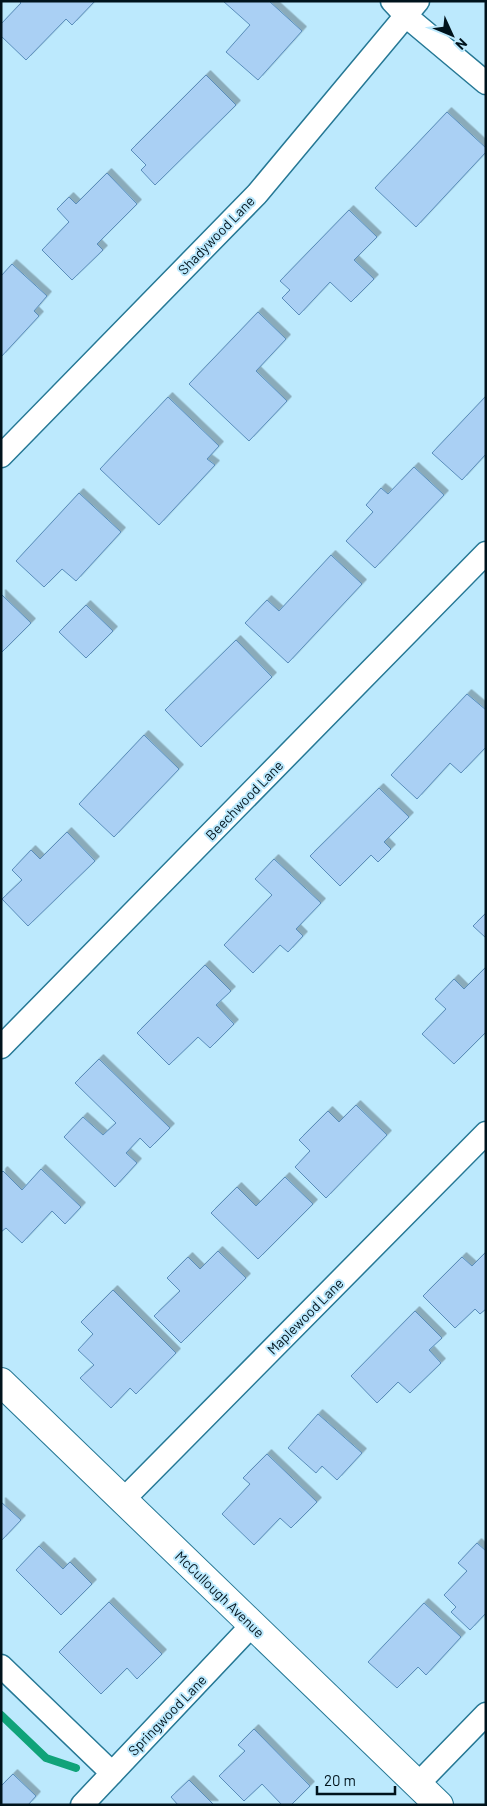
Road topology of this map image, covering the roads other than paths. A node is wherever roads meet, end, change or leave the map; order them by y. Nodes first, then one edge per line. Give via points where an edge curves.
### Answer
1 (405, 6) edge
2 (486, 82) edge
3 (1, 456) edge
4 (486, 553) edge
5 (1, 1047) edge
6 (486, 1133) edge
7 (1, 1382) edge
8 (123, 1500) junction
9 (252, 1625) junction
10 (1, 1666) edge
11 (486, 1714) edge
12 (112, 1773) junction
13 (418, 1784) junction
14 (82, 1805) edge
15 (439, 1805) edge

1 - 2 street
1 - 3 street, Shadywood Lane via 257,194
4 - 5 street, Beechwood Lane
6 - 8 street, Maplewood Lane
7 - 8 main road, McCullough Avenue
8 - 9 main road, McCullough Avenue
9 - 12 street, Springwood Lane
9 - 13 main road, McCullough Avenue
10 - 12 street
11 - 13 street
12 - 14 street, Springwood Lane
13 - 15 main road, McCullough Avenue

